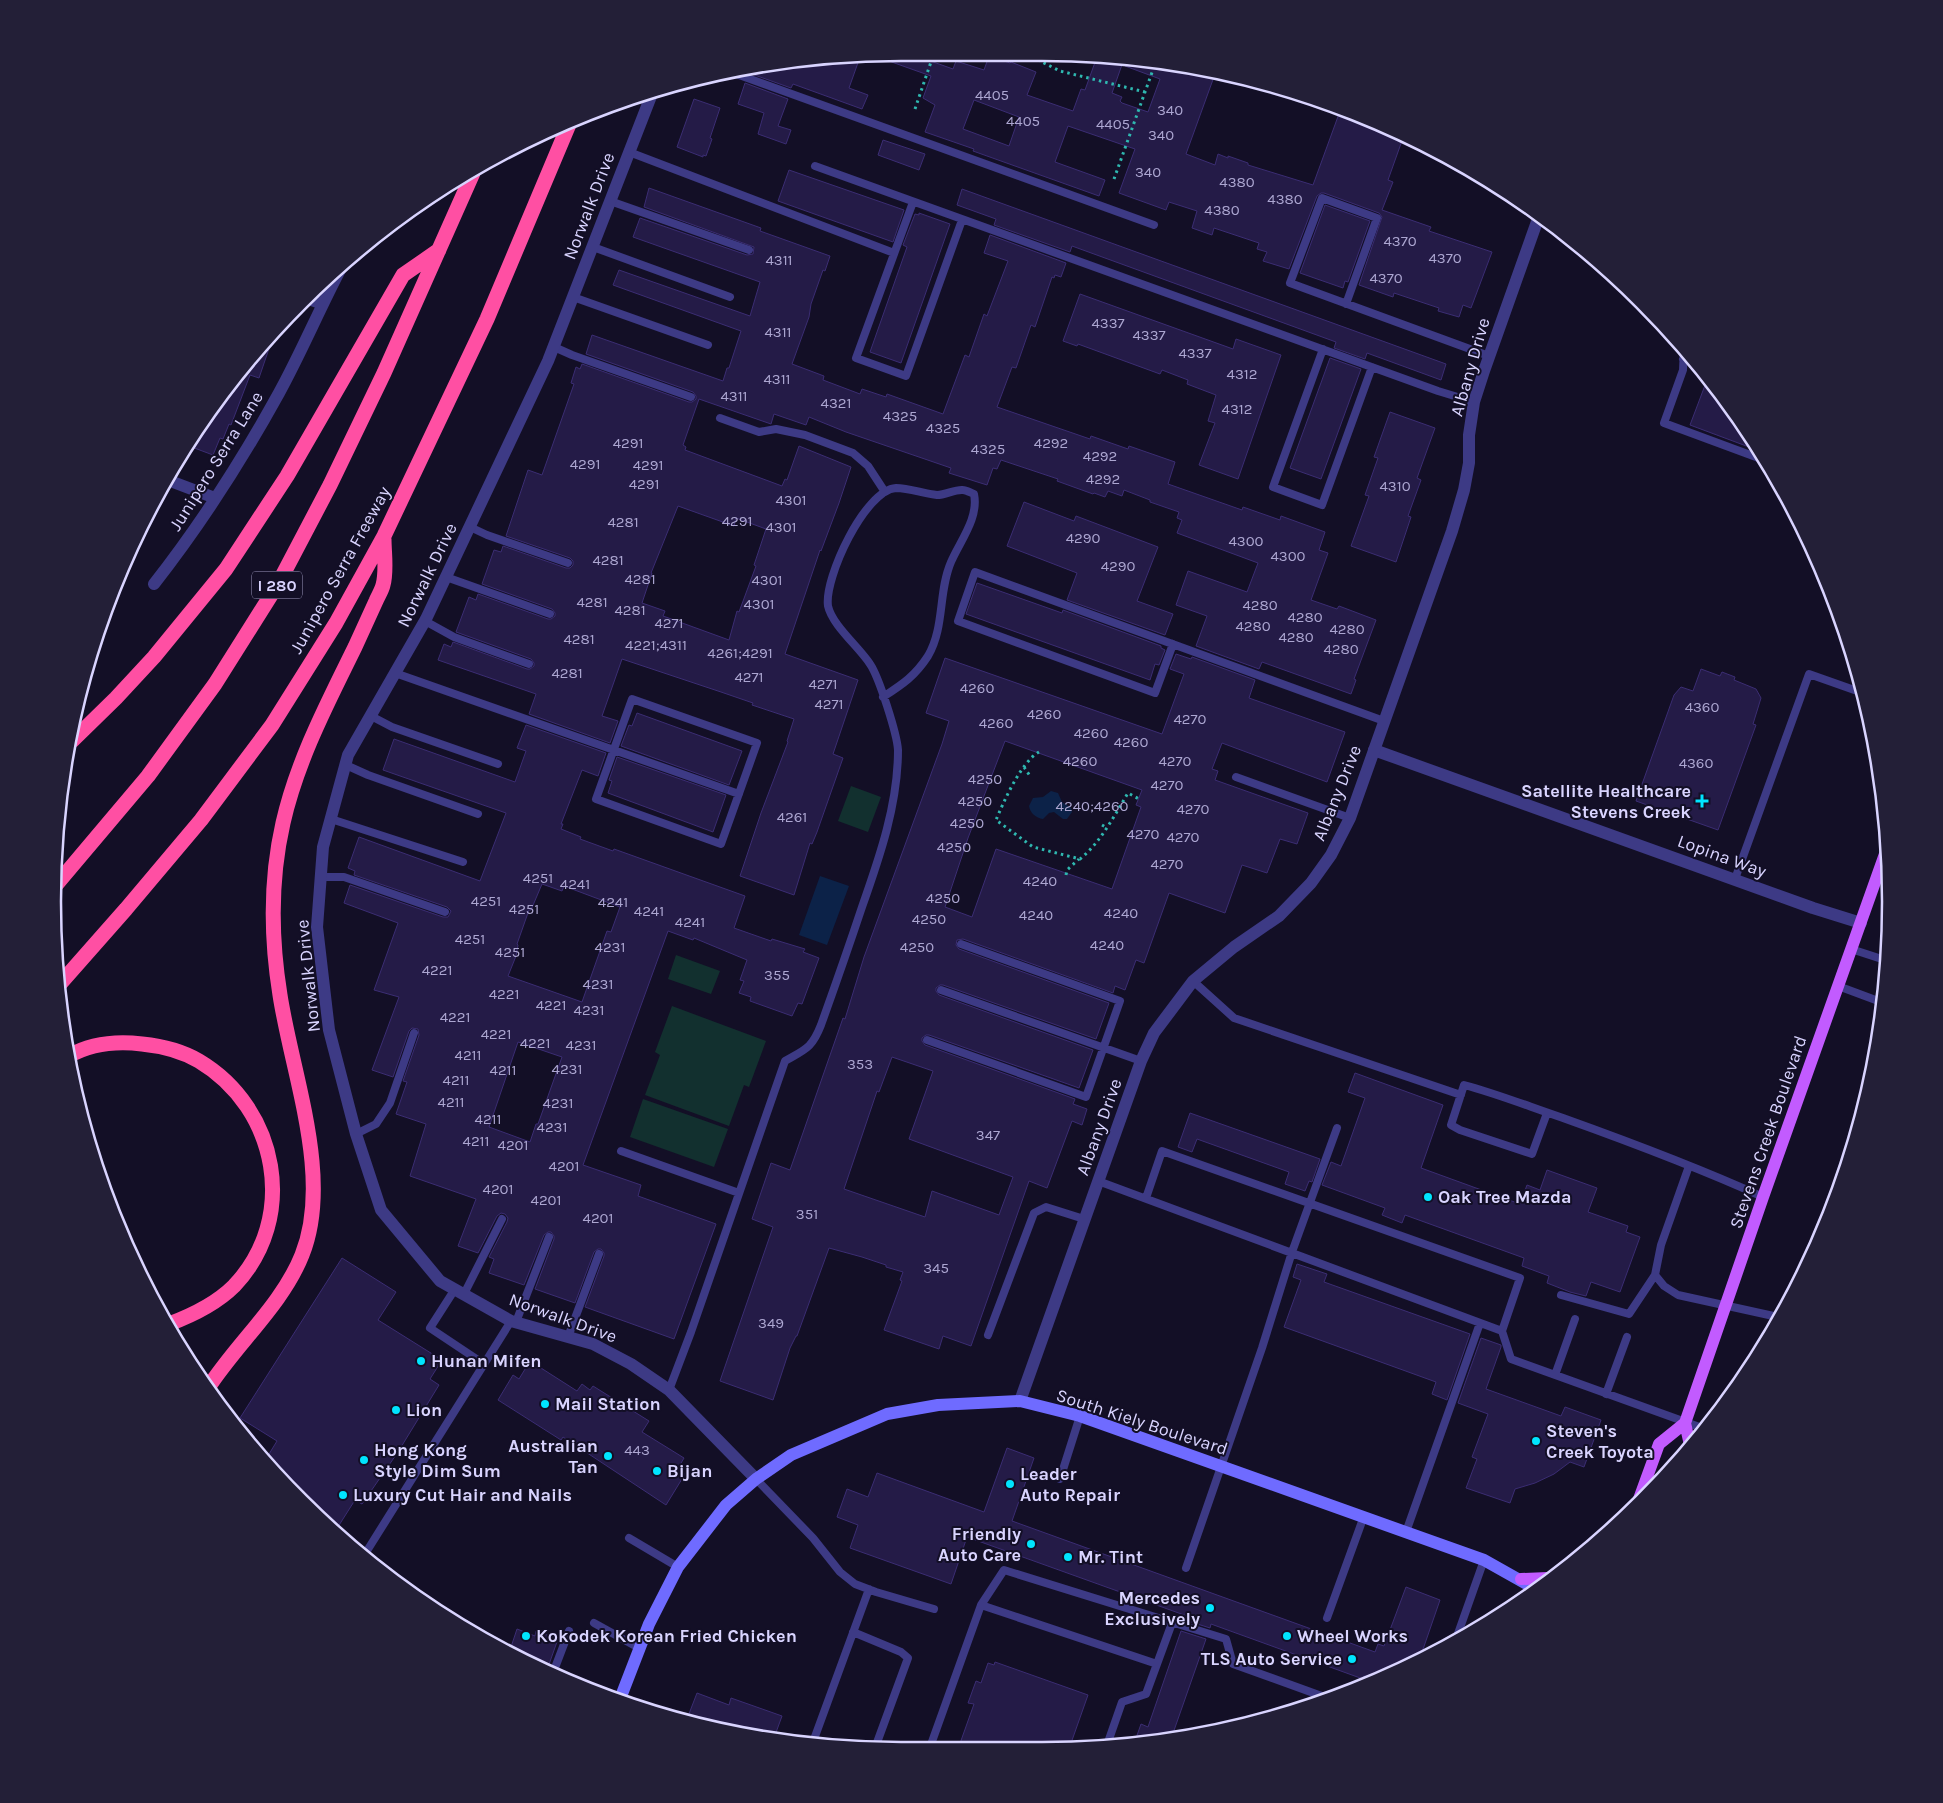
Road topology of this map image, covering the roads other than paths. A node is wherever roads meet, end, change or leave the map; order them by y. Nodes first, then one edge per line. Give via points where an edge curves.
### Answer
1 (743, 76) edge
2 (649, 100) edge
3 (566, 131) edge
4 (629, 152) junction
5 (815, 166) dead end
6 (471, 180) edge
7 (610, 200) junction
8 (912, 202) junction
9 (962, 220) junction
10 (1536, 223) edge
11 (1154, 225) dead end
12 (593, 247) junction
13 (441, 249) junction
14 (748, 250) dead end
15 (894, 253) junction
16 (334, 282) edge
17 (573, 297) junction
18 (730, 297) dead end
19 (314, 301) edge
20 (323, 304) junction
21 (1346, 304) junction
22 (708, 345) dead end
23 (554, 347) junction
24 (1323, 350) junction
25 (1489, 356) junction
26 (1683, 359) edge
27 (1372, 367) junction
28 (691, 397) dead end
29 (1474, 402) junction
30 (720, 418) dead end
31 (1753, 456) edge
32 (173, 482) edge
33 (885, 492) junction
34 (215, 498) junction
35 (470, 526) junction
36 (384, 536) junction
37 (568, 563) dead end
38 (446, 577) junction
39 (154, 584) dead end
40 (550, 614) dead end
41 (425, 621) junction
42 (1173, 644) junction
43 (529, 664) dead end
44 (396, 673) junction
45 (1854, 690) edge
46 (883, 697) junction
47 (371, 716) junction
48 (1384, 721) junction
49 (78, 736) edge
50 (1374, 750) junction
51 (614, 751) junction
52 (498, 764) dead end
53 (346, 765) junction
54 (1236, 776) dead end
55 (739, 794) junction
56 (478, 814) dead end
57 (1350, 818) junction
58 (331, 819) junction
59 (463, 862) dead end
60 (1881, 866) edge
61 (321, 877) junction
62 (62, 878) edge
63 (1735, 879) junction
64 (445, 912) dead end
65 (1861, 923) junction
66 (961, 944) dead end
67 (1851, 949) junction
68 (1880, 958) edge
69 (65, 978) edge
70 (1193, 981) junction
71 (1838, 986) junction
72 (941, 990) dead end
73 (1876, 1000) edge
74 (414, 1033) dead end
75 (927, 1040) dead end
76 (1103, 1048) junction
77 (75, 1053) edge
78 (1141, 1061) junction
79 (1461, 1095) junction
80 (1547, 1113) junction
81 (1337, 1128) dead end
82 (356, 1134) junction
83 (621, 1151) dead end
84 (1689, 1166) junction
85 (1098, 1181) junction
86 (739, 1193) junction
87 (1763, 1197) junction
88 (1146, 1198) junction
89 (1309, 1203) junction
90 (502, 1219) dead end
91 (1084, 1219) junction
92 (549, 1236) dead end
93 (1292, 1252) junction
94 (599, 1254) dead end
95 (1655, 1275) junction
96 (460, 1291) junction
97 (1561, 1296) dead end
98 (1726, 1305) junction
99 (1772, 1316) edge
100 (1575, 1319) dead end
101 (174, 1322) edge
102 (514, 1322) junction
103 (1480, 1323) junction
104 (1502, 1331) junction
105 (988, 1335) dead end
106 (1627, 1336) dead end
107 (568, 1337) junction
108 (484, 1364) junction
109 (1555, 1375) junction
110 (213, 1382) edge
111 (669, 1390) junction
112 (1606, 1394) junction
113 (1020, 1401) junction
114 (1080, 1416) junction
115 (1685, 1423) junction
116 (1697, 1427) edge
117 (1688, 1437) edge
118 (1220, 1466) junction
119 (756, 1479) junction
120 (1060, 1479) dead end
121 (1643, 1488) edge
122 (1364, 1516) junction
123 (1406, 1532) junction
124 (629, 1538) dead end
125 (367, 1549) edge
126 (1484, 1560) junction
127 (678, 1567) junction
128 (1186, 1568) dead end
129 (1538, 1578) edge
130 (1521, 1579) junction
131 (1529, 1585) edge
132 (868, 1589) junction
133 (981, 1606) junction
134 (934, 1609) dead end
135 (1327, 1618) dead end
136 (594, 1623) dead end
137 (1172, 1623) junction
138 (569, 1631) dead end
139 (1459, 1631) edge
140 (853, 1632) junction
141 (639, 1648) junction
142 (1157, 1664) junction
143 (555, 1667) edge
144 (622, 1694) edge
145 (1319, 1694) edge
146 (815, 1737) edge
147 (1109, 1739) edge
148 (878, 1741) edge
149 (932, 1742) edge

1 - 11 lane
2 - 4 street, Norwalk Drive
3 - 36 highway, Junipero Serra Freeway via 487,319
4 - 7 street, Norwalk Drive
4 - 15 lane
5 - 8 lane
6 - 13 highway, I 280
7 - 12 street, Norwalk Drive
7 - 14 lane
8 - 9 lane
8 - 15 lane
9 - 15 lane via 906,376 856,358
9 - 24 lane
10 - 25 street, Albany Drive
12 - 17 street, Norwalk Drive
12 - 18 lane
13 - 49 highway via 403,275 287,476 226,569 154,658
13 - 62 highway, I 280 via 334,476 278,584 215,684 148,776
16 - 20 street, Junipero Serra Lane
17 - 22 lane
17 - 23 street, Norwalk Drive
19 - 20 street
20 - 34 street, Junipero Serra Lane via 280,392
21 - 21 lane via 1377,218 1322,198 1290,284
21 - 25 lane
23 - 28 lane
23 - 35 street, Norwalk Drive
24 - 27 lane
24 - 27 lane via 1272,487 1322,505
25 - 29 street, Albany Drive
26 - 31 lane via 1683,370 1664,423
27 - 29 lane
29 - 48 street, Albany Drive via 1469,463 1455,523
30 - 33 lane via 759,432 776,429 806,434 853,453 868,466
32 - 34 street
33 - 46 lane via 873,500 856,525 832,573 828,592 832,616 870,664
33 - 46 lane via 896,488 945,495 963,490 974,494 975,501 973,516 945,579 942,607 929,654 912,678
34 - 39 street, Junipero Serra Lane via 190,538
35 - 37 lane
35 - 38 street, Norwalk Drive
36 - 69 highway, Junipero Serra Freeway via 336,623 272,725 201,820
36 - 110 highway via 384,584 300,763 283,824 276,870 272,924 275,958 312,1163 314,1197 311,1226 302,1254 283,1290
38 - 40 lane
38 - 41 street, Norwalk Drive
41 - 43 lane via 454,637
41 - 44 street, Norwalk Drive
42 - 42 lane via 975,572 958,620 1155,693
42 - 48 lane
44 - 47 street, Norwalk Drive
44 - 51 lane
45 - 63 lane via 1809,674
46 - 86 lane via 898,748 890,818 882,851 815,1040 785,1061
47 - 52 lane
47 - 53 street, Norwalk Drive via 348,755
48 - 50 street, Albany Drive
50 - 57 street, Albany Drive
50 - 63 street, Lopina Way
51 - 55 lane
51 - 55 lane via 596,799 721,844
51 - 55 lane via 632,699 757,743
53 - 56 lane via 368,776
53 - 58 street, Norwalk Drive
54 - 57 lane
57 - 70 street, Albany Drive via 1331,855 1311,883 1286,909 1234,946
58 - 59 lane
58 - 61 street, Norwalk Drive
60 - 65 main road, Stevens Creek Boulevard
61 - 64 lane via 344,877
61 - 82 street, Norwalk Drive via 317,927 330,1030
63 - 65 street, Lopina Way
65 - 67 main road, Stevens Creek Boulevard
66 - 76 lane via 1120,1001
67 - 68 lane
67 - 71 main road, Stevens Creek Boulevard
70 - 78 street, Albany Drive via 1154,1033
70 - 79 lane via 1234,1018
71 - 73 lane
71 - 87 main road, Stevens Creek Boulevard
72 - 76 lane
74 - 82 lane via 390,1103 376,1124
75 - 76 lane via 1086,1097
76 - 78 lane
77 - 101 highway via 93,1046 134,1043 158,1046 198,1060 234,1088 259,1126 267,1147 273,1196 264,1236 249,1266 234,1286 214,1302
78 - 85 street, Albany Drive
79 - 80 lane via 1464,1085
79 - 80 lane via 1452,1120 1453,1127 1529,1154 1534,1151
80 - 84 lane
81 - 89 lane
82 - 96 street, Norwalk Drive via 381,1210 440,1281
83 - 86 lane
84 - 87 lane
84 - 95 lane via 1660,1245
85 - 88 lane
85 - 91 street, Albany Drive
86 - 111 lane
87 - 98 main road, Stevens Creek Boulevard
88 - 89 lane via 1162,1151
88 - 93 lane
89 - 93 lane
89 - 104 lane via 1520,1278
90 - 96 lane
91 - 105 lane via 1046,1207 1034,1213
91 - 113 street, Albany Drive
92 - 102 lane
93 - 103 lane
93 - 118 lane
94 - 107 lane
95 - 97 lane via 1629,1314
95 - 98 lane via 1678,1295
96 - 102 street, Norwalk Drive
96 - 108 lane via 430,1328
98 - 99 lane
98 - 115 main road, Stevens Creek Boulevard
100 - 109 lane
102 - 107 street, Norwalk Drive
102 - 108 lane
103 - 104 lane
103 - 123 lane
104 - 109 lane via 1511,1359
106 - 112 lane
107 - 111 street, Norwalk Drive via 593,1344 631,1364
108 - 125 lane
109 - 112 lane
111 - 119 street, Norwalk Drive
112 - 115 lane
113 - 114 main road, South Kiely Boulevard
113 - 119 main road, South Kiely Boulevard via 938,1405 887,1414 792,1455
114 - 118 main road, South Kiely Boulevard
114 - 120 lane
115 - 116 lane
115 - 117 main road
115 - 121 main road via 1660,1444
118 - 122 main road, South Kiely Boulevard
118 - 128 lane
119 - 127 main road, South Kiely Boulevard via 726,1505
119 - 132 lane via 813,1538 840,1572
122 - 123 main road, South Kiely Boulevard
122 - 135 lane
123 - 126 main road, South Kiely Boulevard
124 - 127 lane
126 - 130 main road, South Kiely Boulevard
126 - 139 lane
127 - 141 main road, South Kiely Boulevard
129 - 130 main road
130 - 131 main road, South Kiely Boulevard
132 - 134 lane
132 - 140 lane
133 - 137 lane via 1004,1570
133 - 142 lane
133 - 149 lane
136 - 141 lane
137 - 142 lane
137 - 145 lane via 1226,1639 1233,1664
138 - 143 lane
140 - 146 lane
140 - 148 lane via 908,1658
141 - 144 main road, South Kiely Boulevard
142 - 147 lane via 1146,1694 1122,1702

